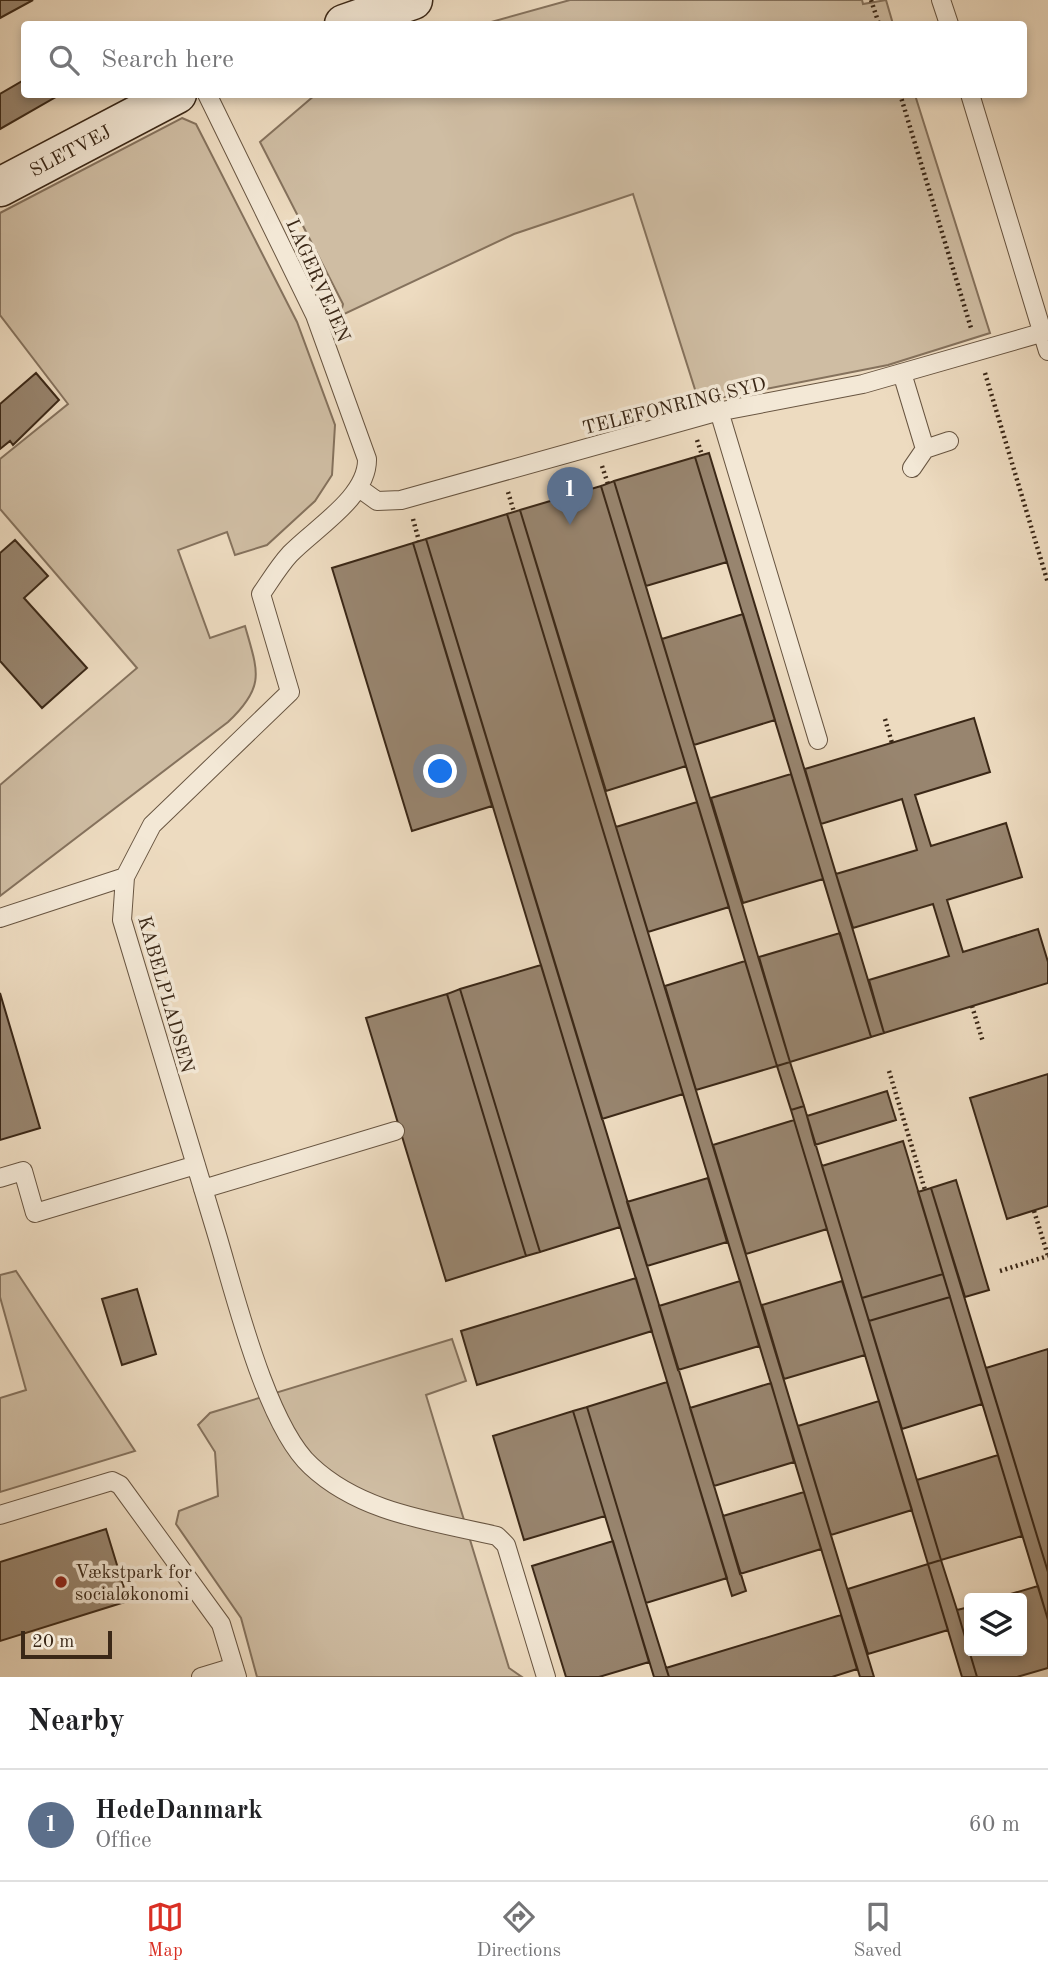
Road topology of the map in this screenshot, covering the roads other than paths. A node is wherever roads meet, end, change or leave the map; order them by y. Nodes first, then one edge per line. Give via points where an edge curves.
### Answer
1 (413, 0) edge
2 (942, 0) edge
3 (353, 21) edge
4 (948, 21) edge
5 (169, 98) edge
6 (209, 98) edge
7 (971, 98) edge
8 (0, 187) edge
9 (1045, 332) edge
10 (1048, 351) edge
11 (902, 373) junction
12 (719, 411) junction
13 (949, 441) dead end
14 (925, 449) junction
15 (912, 468) dead end
16 (359, 488) junction
17 (818, 740) dead end
18 (125, 877) junction
19 (0, 918) edge
20 (395, 1131) dead end
21 (196, 1165) junction
22 (0, 1178) edge
23 (203, 1189) junction
24 (0, 1515) edge
25 (235, 1672) edge
26 (201, 1677) edge
27 (546, 1677) edge

1 - 3 street
2 - 4 lane
5 - 8 street, SLETVEJ
6 - 16 lane, LAGERVEJEN via 316,315 367,459 367,473
7 - 9 lane
9 - 10 lane
9 - 11 lane, TELEFONRING SYD
11 - 12 lane, TELEFONRING SYD
11 - 14 lane
12 - 16 lane, TELEFONRING SYD via 401,500 377,501
12 - 17 lane
13 - 14 lane
14 - 15 lane
16 - 18 lane, KABELPLADSEN via 289,556 261,594 290,692 152,825
18 - 19 lane
18 - 21 lane, KABELPLADSEN via 122,920
20 - 23 lane
21 - 22 lane via 36,1213 23,1171
21 - 23 lane, KABELPLADSEN
23 - 27 lane, KABELPLADSEN via 254,1356 286,1432 309,1464 340,1489 379,1508 497,1536 506,1545
24 - 25 lane via 112,1481 120,1485 221,1623
25 - 26 lane

